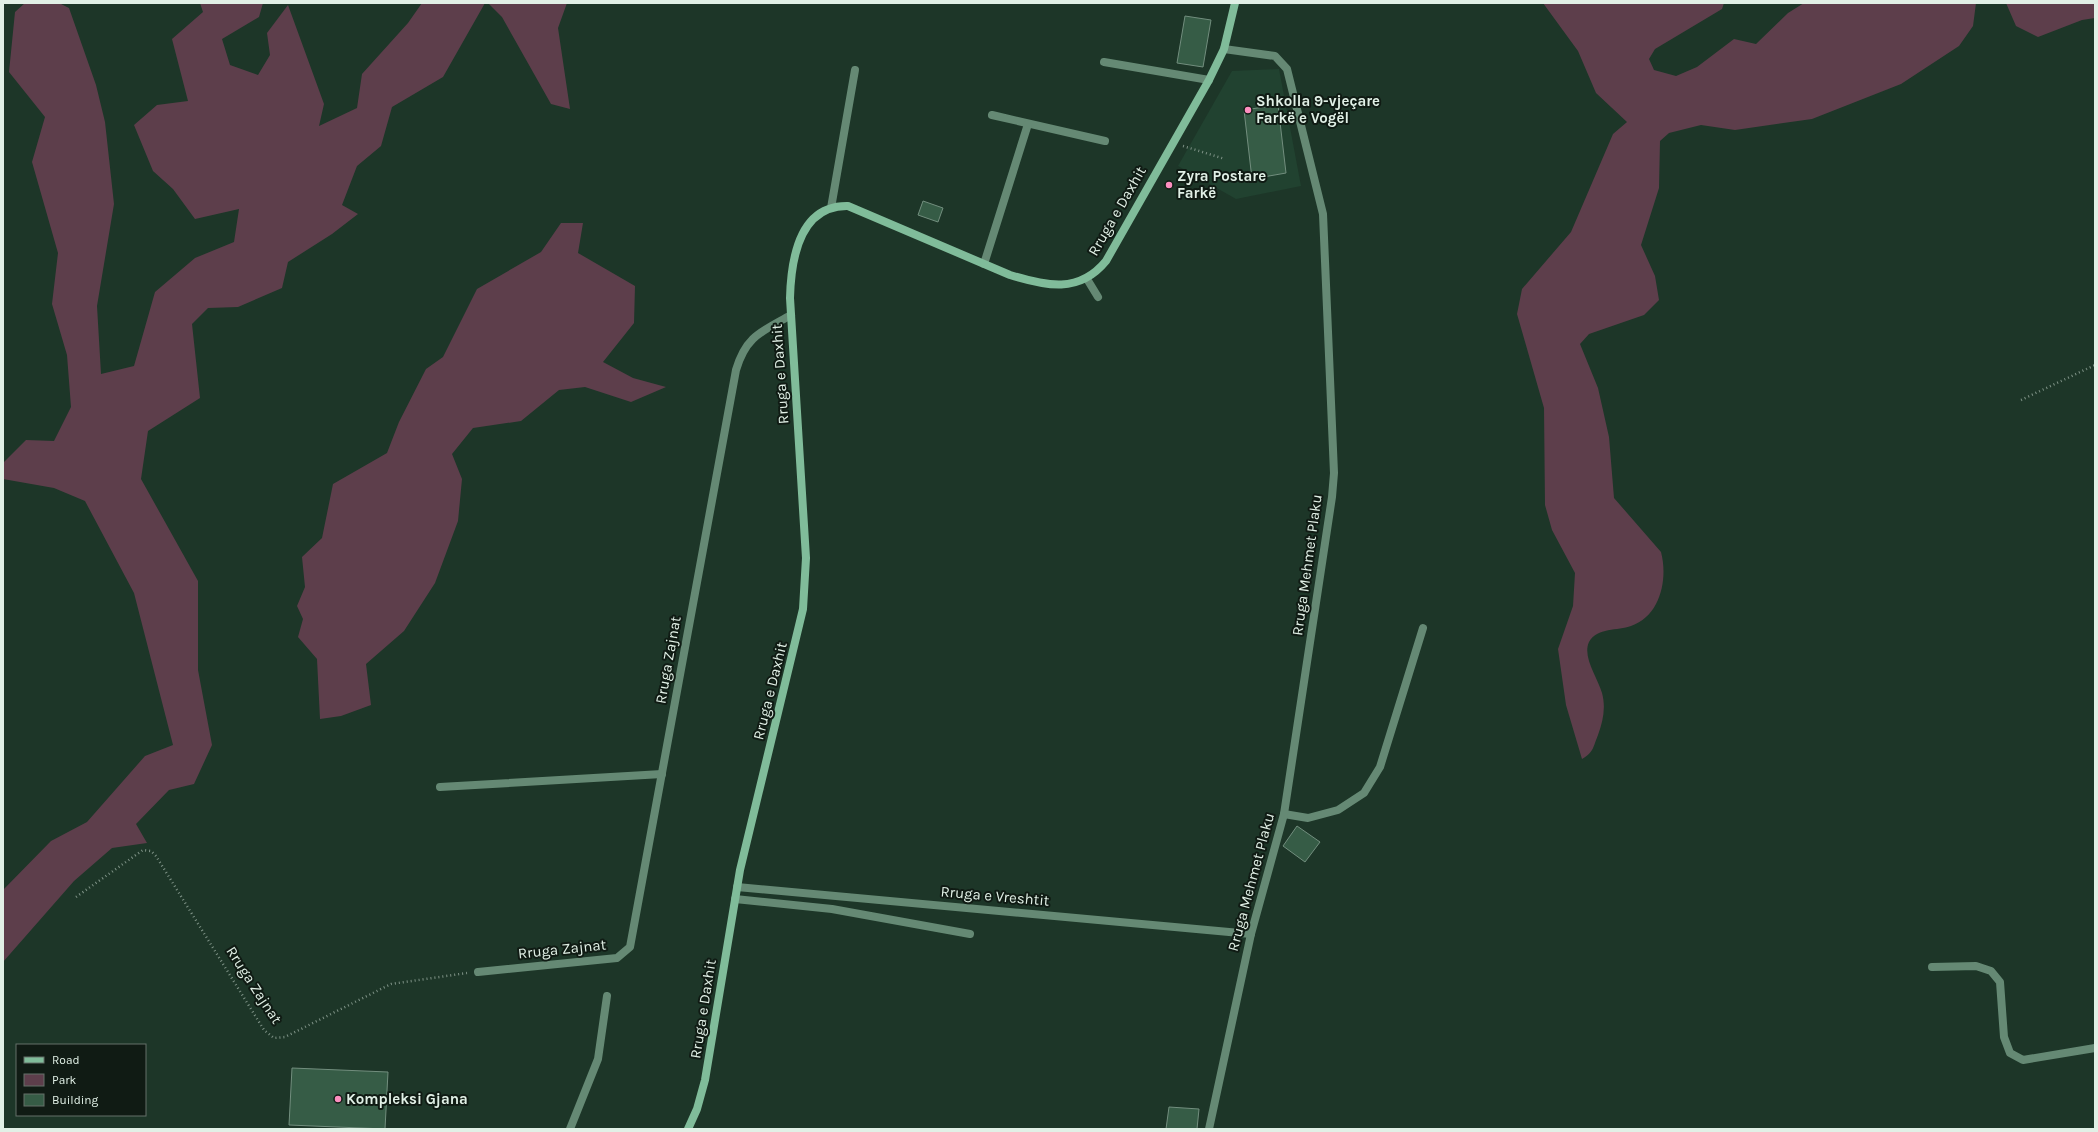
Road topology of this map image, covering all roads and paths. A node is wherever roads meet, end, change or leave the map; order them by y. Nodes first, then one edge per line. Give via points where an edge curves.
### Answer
1 (1235, 3) edge
2 (1224, 49) junction
3 (1104, 62) dead end
4 (855, 70) dead end
5 (1209, 80) junction
6 (992, 115) dead end
7 (1028, 124) junction
8 (1105, 141) dead end
9 (1188, 149) dead end
10 (1225, 159) dead end
11 (831, 208) junction
12 (984, 264) junction
13 (1087, 279) junction
14 (1098, 297) dead end
15 (791, 315) junction
16 (2095, 365) edge
17 (2021, 400) dead end
18 (1423, 628) dead end
19 (662, 774) junction
20 (440, 787) dead end
21 (1284, 814) junction
22 (737, 887) junction
23 (76, 898) dead end
24 (735, 900) junction
25 (970, 934) dead end
26 (1250, 934) junction
27 (1932, 967) dead end
28 (478, 972) joint
29 (607, 996) dead end
30 (2095, 1048) edge
31 (570, 1129) edge
32 (688, 1129) edge
33 (1209, 1129) edge

1 - 2 street, Rruga e Daxhit
2 - 5 street, Rruga e Daxhit
2 - 21 street, Rruga Mehmet Plaku via 1276,56 1287,69 1323,214 1334,473
3 - 5 street
4 - 11 street
5 - 13 street, Rruga e Daxhit via 1106,261
6 - 7 street
7 - 8 street
7 - 12 street
9 - 10 path
11 - 12 street, Rruga e Daxhit via 856,208
11 - 15 street, Rruga e Daxhit via 814,218 801,235 791,275
12 - 13 street, Rruga e Daxhit via 1016,276 1047,283 1064,284
13 - 14 street
15 - 19 street, Rruga Zajnat via 763,330 746,345 736,370
15 - 22 street, Rruga e Daxhit via 806,584 798,634
16 - 17 path
18 - 21 street via 1380,767 1364,793 1338,810 1308,818
19 - 20 street
19 - 28 street, Rruga Zajnat via 630,947 617,958
21 - 26 street, Rruga Mehmet Plaku
22 - 24 street, Rruga e Daxhit
22 - 26 street, Rruga e Vreshtit
23 - 28 path, Rruga Zajnat via 143,850 151,851 264,1030 274,1038 285,1037 391,984
24 - 25 street via 832,909
24 - 32 street, Rruga e Daxhit via 705,1080
26 - 33 street, Rruga Mehmet Plaku
27 - 30 street via 1976,966 1991,971 2000,982 2004,1037 2010,1053 2023,1060
29 - 31 street via 598,1059

